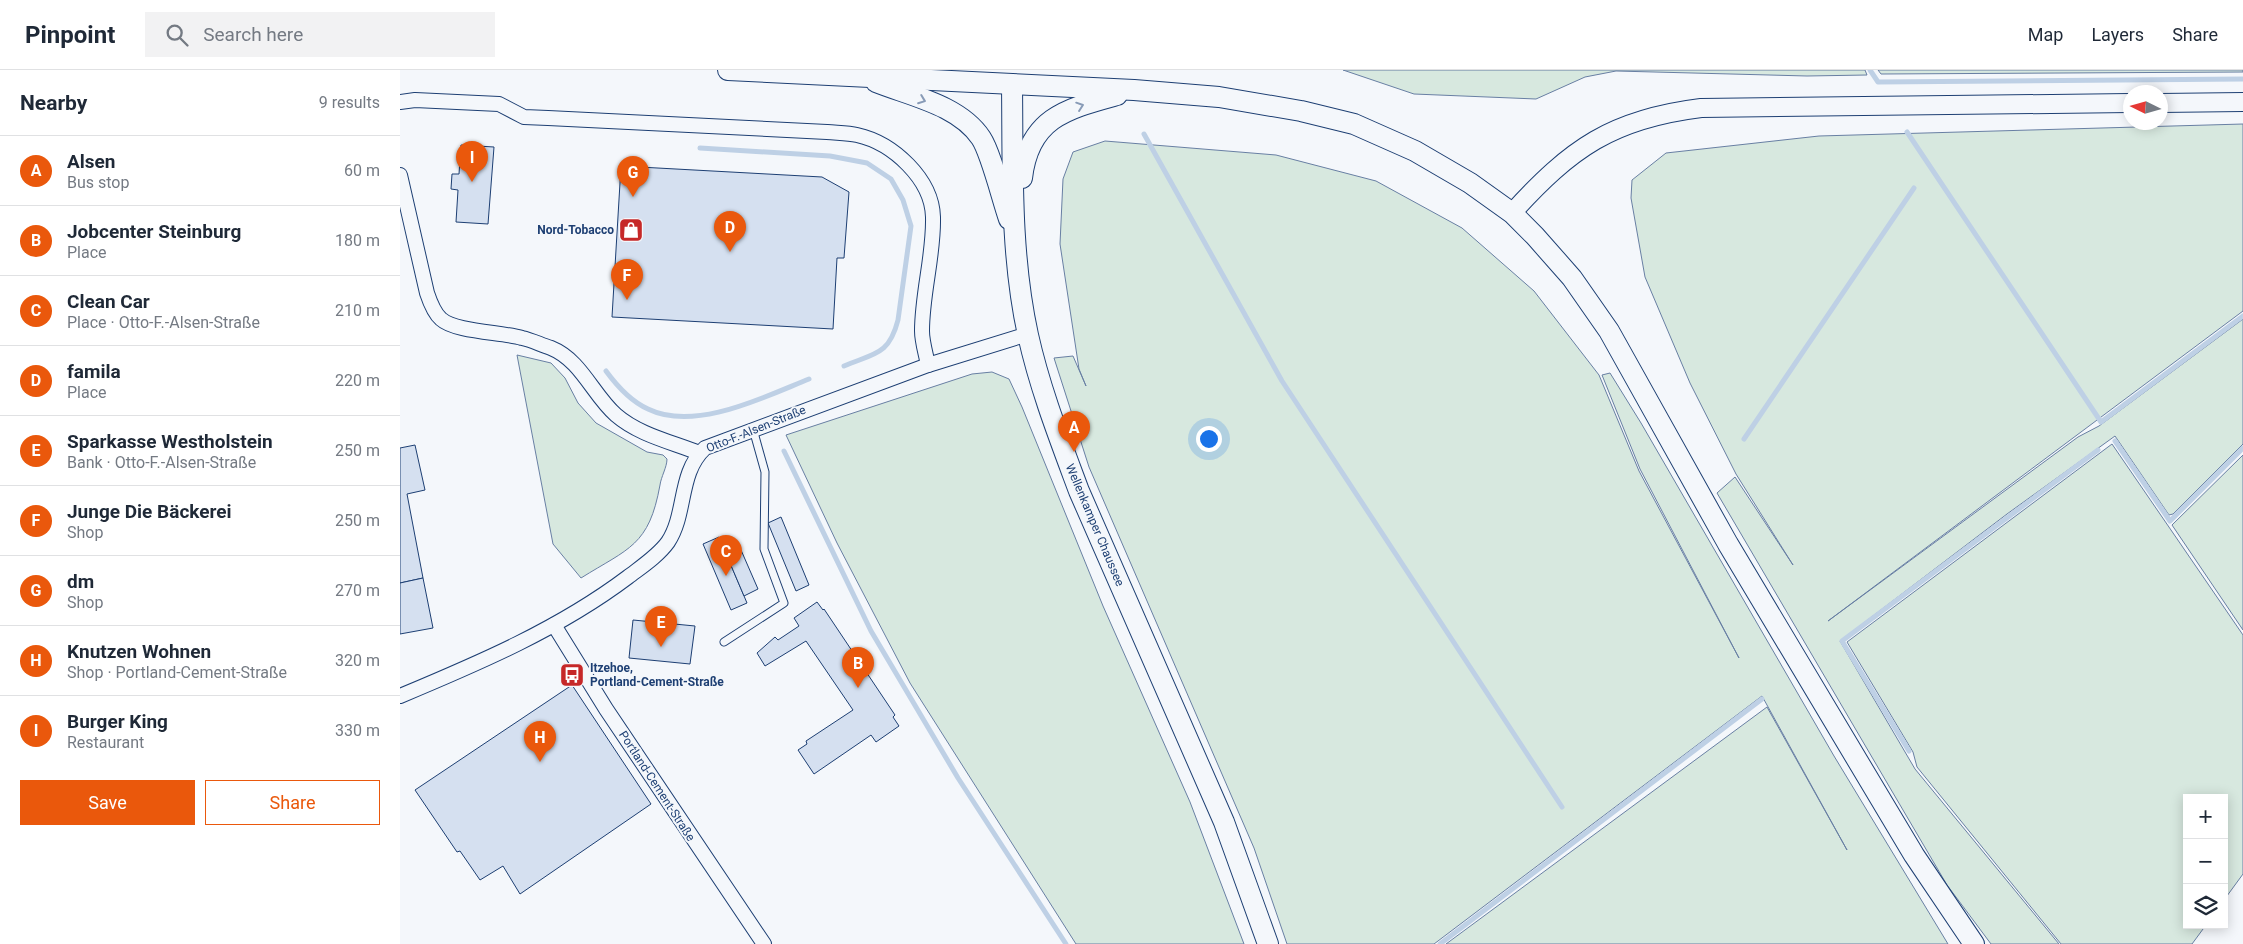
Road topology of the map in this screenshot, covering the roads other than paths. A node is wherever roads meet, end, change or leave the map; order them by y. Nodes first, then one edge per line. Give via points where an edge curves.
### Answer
1 (728, 70) edge
2 (860, 76) junction
3 (1011, 77) edge
4 (1134, 90) junction
5 (400, 102) edge
6 (2243, 102) edge
7 (2123, 103) edge
8 (2168, 103) edge
9 (400, 175) edge
10 (1512, 213) junction
11 (1015, 237) junction
12 (1028, 334) junction
13 (928, 365) junction
14 (753, 429) junction
15 (700, 453) junction
16 (554, 625) junction
17 (724, 642) dead end
18 (400, 696) edge
19 (764, 944) edge
20 (1268, 944) edge
21 (1974, 944) edge

1 - 2 main road
2 - 3 main road
2 -> 11 main road via 955,113 969,124 982,140
3 - 4 main road
3 - 11 main road, Wellenkamper Chaussee
4 - 10 main road via 1219,97 1354,124 1414,151 1470,183
11 -> 4 main road via 1025,156 1038,131 1074,107
5 - 13 street via 499,104 524,117 827,132 858,136 883,146 913,170 926,192 933,216 922,332
6 - 8 street
7 - 10 street via 1701,108 1679,111 1635,121 1599,137 1566,159
9 - 15 street via 427,293 440,319 462,328 522,338 553,349 567,357 618,417 639,430
10 - 21 main road via 1572,278 1609,331 1733,552 1914,855
11 - 12 main road, Wellenkamper Chaussee
12 - 13 street, Otto-F.-Alsen-Straße
12 - 20 main road, Wellenkamper Chaussee via 1044,392 1079,491 1224,822
13 - 14 street, Otto-F.-Alsen-Straße
14 - 15 street, Otto-F.-Alsen-Straße via 711,445
14 - 17 lane via 765,472 764,549 784,603
15 - 16 street, Otto-F.-Alsen-Straße via 688,471 668,542 609,591
16 - 18 street, Otto-F.-Alsen-Straße
16 - 19 street, Portland-Cement-Straße

